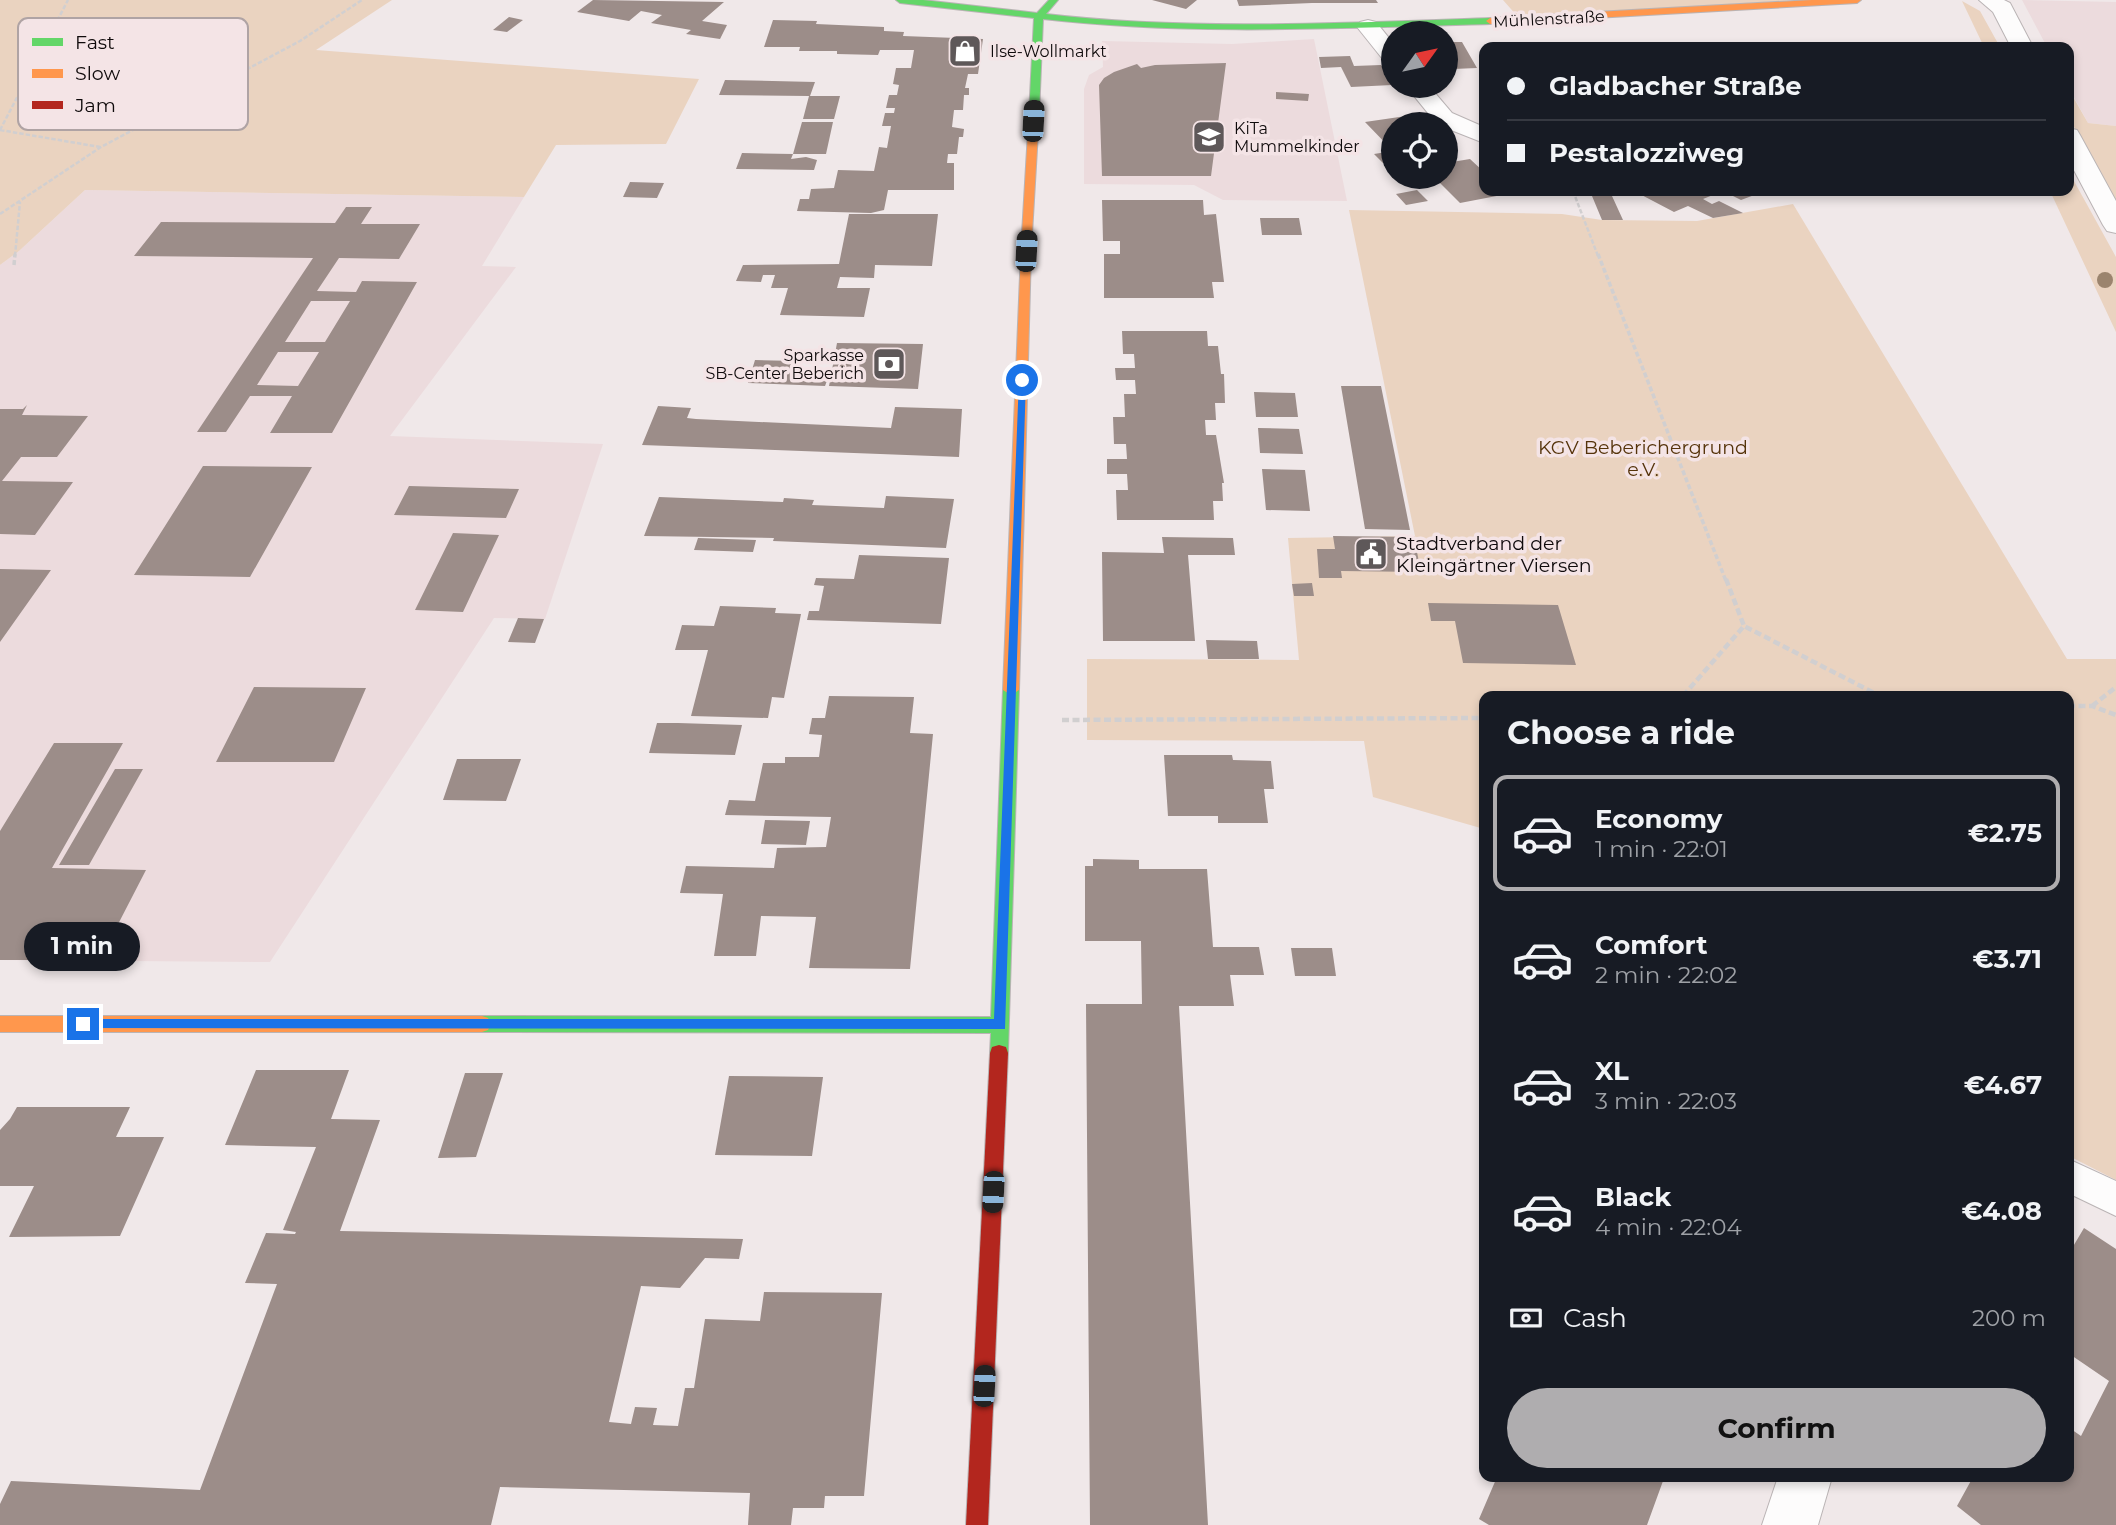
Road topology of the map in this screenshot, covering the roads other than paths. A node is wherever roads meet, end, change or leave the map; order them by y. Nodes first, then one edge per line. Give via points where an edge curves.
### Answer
1 (900, 0) edge
2 (1054, 0) edge
3 (1857, 0) edge
4 (1990, 0) edge
5 (1039, 16) junction
6 (1368, 27) junction
7 (2019, 42) edge
8 (1381, 43) edge
9 (1427, 98) edge
10 (1479, 134) edge
11 (2074, 146) edge
12 (2116, 225) edge
13 (0, 1024) edge
14 (1000, 1025) junction
15 (2074, 1178) edge
16 (2116, 1199) edge
17 (1803, 1482) edge
18 (977, 1525) edge
19 (1790, 1525) edge

1 - 5 street, Mühlenstraße
2 - 5 street
3 - 6 street, Mühlenstraße
4 - 7 street via 2001,8
5 - 6 street, Mühlenstraße via 1117,25
5 - 14 street via 1026,251
6 - 8 street
9 - 10 street via 1444,118
11 - 12 street
13 - 14 street
14 - 18 street
15 - 16 lane
17 - 19 street

